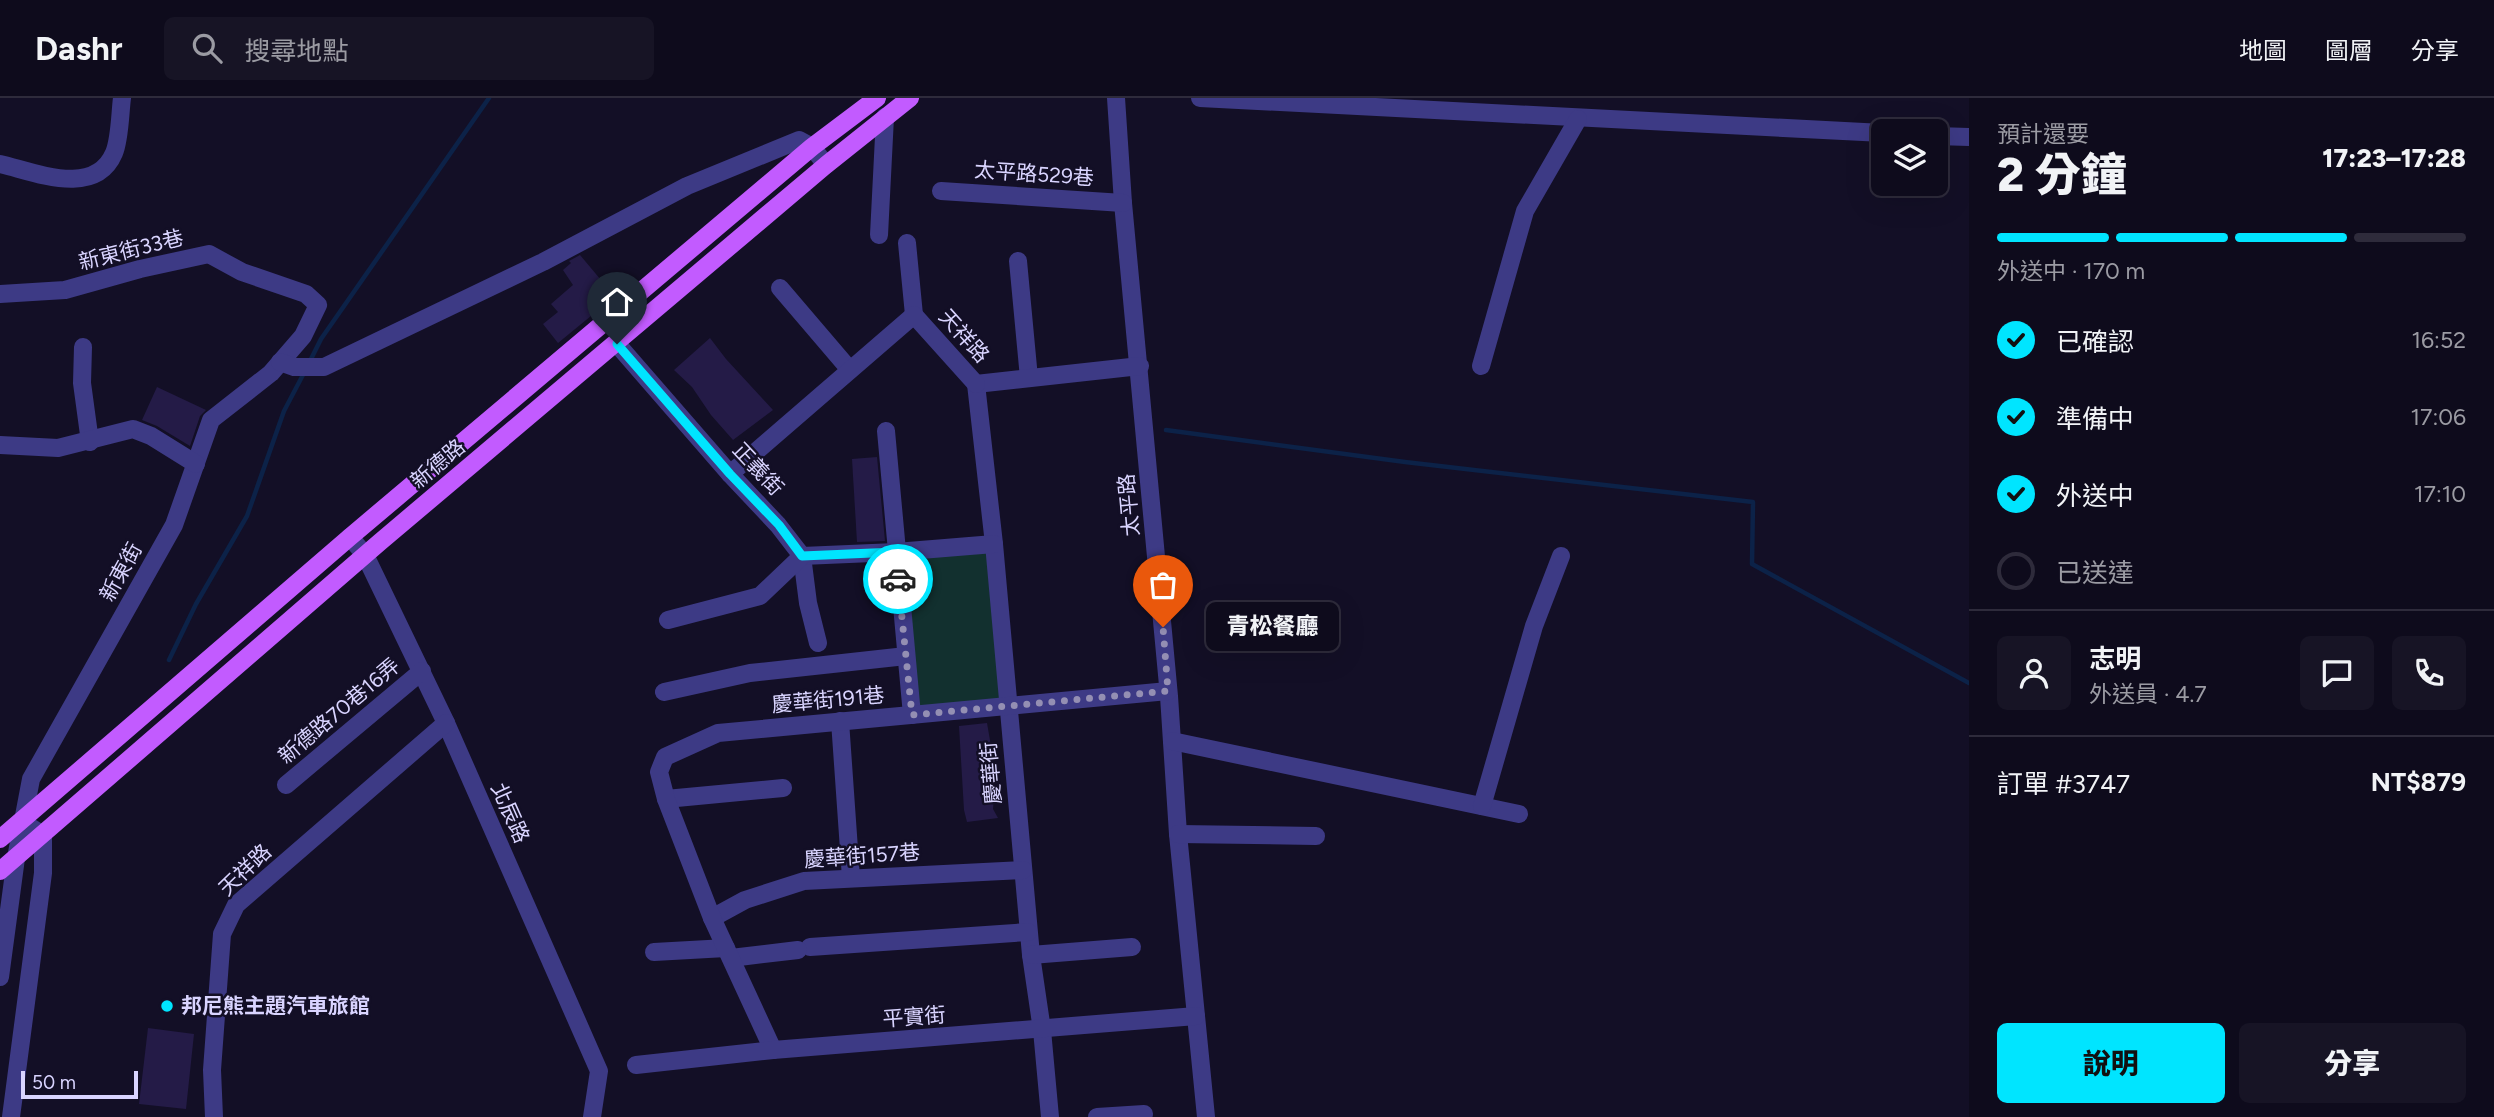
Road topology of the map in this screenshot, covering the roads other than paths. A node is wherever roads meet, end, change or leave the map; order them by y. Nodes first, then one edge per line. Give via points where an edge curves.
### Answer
1 (122, 98) edge
2 (877, 98) edge
3 (910, 98) edge
4 (1116, 98) edge
5 (1200, 98) edge
6 (886, 117) junction
7 (1578, 119) junction
8 (1871, 132) edge
9 (1948, 137) edge
10 (1969, 138) edge
11 (812, 147) junction
12 (0, 164) edge
13 (827, 166) junction
14 (941, 191) dead end
15 (1123, 203) junction
16 (879, 235) dead end
17 (907, 243) dead end
18 (1018, 261) dead end
19 (780, 288) dead end
20 (0, 294) edge
21 (914, 315) junction
22 (617, 344) junction
23 (83, 347) dead end
24 (280, 362) junction
25 (1140, 366) junction
26 (1481, 366) dead end
27 (850, 370) junction
28 (1029, 378) junction
29 (976, 384) junction
30 (886, 431) dead end
31 (90, 442) junction
32 (0, 445) edge
33 (196, 464) junction
34 (730, 474) junction
35 (350, 537) junction
36 (994, 544) junction
37 (896, 552) junction
38 (365, 555) junction
39 (802, 556) junction
40 (1561, 556) dead end
41 (668, 620) dead end
42 (818, 643) dead end
43 (906, 656) junction
44 (422, 671) junction
45 (1168, 691) junction
46 (664, 692) dead end
47 (1008, 706) junction
48 (912, 715) junction
49 (840, 721) junction
50 (446, 723) junction
51 (1172, 741) junction
52 (286, 785) dead end
53 (783, 788) dead end
54 (666, 799) junction
55 (1482, 806) junction
56 (1519, 814) dead end
57 (22, 822) junction
58 (1178, 834) junction
59 (43, 835) junction
60 (1317, 836) dead end
61 (0, 839) edge
62 (16, 858) junction
63 (1023, 870) junction
64 (0, 871) edge
65 (851, 878) junction
66 (712, 918) junction
67 (1028, 932) junction
68 (1132, 947) dead end
69 (654, 952) dead end
70 (728, 953) junction
71 (1031, 954) junction
72 (0, 977) edge
73 (1196, 1016) junction
74 (1042, 1030) junction
75 (773, 1050) junction
76 (636, 1065) dead end
77 (1144, 1114) dead end
78 (11, 1117) edge
79 (214, 1117) edge
80 (592, 1117) edge
81 (1049, 1117) edge
82 (1097, 1117) edge
83 (1206, 1117) edge

1 - 12 street via 114,152 100,172 73,181
2 - 11 main road, 新德路
3 - 6 main road, 新德路
4 - 15 street, 太平路
5 - 7 street
6 - 13 main road, 新德路
6 - 16 street
7 - 8 street
7 - 26 street via 1525,211
9 - 10 street
11 - 13 street
11 - 24 street via 799,141 687,186 324,368
11 - 35 main road, 新德路
13 - 22 main road, 新德路
14 - 15 street, 太平路529巷
15 - 25 street, 太平路
17 - 21 street
18 - 28 street
19 - 27 street
20 - 24 street, 新東街33巷 via 65,290 209,254 242,272 306,294 318,305 303,336
21 - 27 street, 天祥路
21 - 29 street, 天祥路
22 - 34 street, 正義街
22 - 38 main road, 新德路
23 - 31 street via 82,383
24 - 33 street, 新東街 via 212,420
25 - 28 street, 天祥路
25 - 45 street, 太平路
27 - 34 street, 天祥路
28 - 29 street, 天祥路
29 - 36 street, 慶華街
30 - 37 street
31 - 32 street via 58,448
31 - 33 street via 133,429
33 - 57 street, 新東街 via 174,525 31,779
34 - 39 street, 正義街
35 - 38 street, 北辰路
35 - 57 main road, 新德路
36 - 37 street
36 - 47 street, 慶華街
37 - 39 street
37 - 43 street
38 - 44 street, 北辰路
38 - 59 main road, 新德路
39 - 41 street via 760,596
39 - 42 street
40 - 55 street via 1534,626
43 - 46 street via 750,673
43 - 48 street
44 - 50 street, 北辰路
44 - 52 street, 新德路70巷16弄
45 - 47 street, 慶華街191巷
45 - 51 street, 太平路
47 - 48 street, 慶華街191巷
47 - 63 street, 慶華街
48 - 49 street, 慶華街191巷
49 - 54 street, 慶華街191巷 via 718,733 665,757 659,772
49 - 65 street
50 - 79 street, 天祥路 via 236,905 222,934 212,1070
50 - 80 street, 北辰路 via 599,1071
51 - 55 street
51 - 58 street, 太平路
53 - 54 street
54 - 66 street
55 - 56 street
57 - 59 street
57 - 61 main road, 新德路
57 - 62 street, 新東街
58 - 60 street
58 - 73 street, 太平路
59 - 62 main road, 新德路
59 - 78 street via 43,873
62 - 64 main road, 新德路
62 - 72 street, 新東街
63 - 65 street, 慶華街157巷
63 - 67 street, 慶華街
65 - 66 street, 慶華街157巷 via 804,881 745,900
66 - 70 street
67 - 70 street
67 - 71 street, 慶華街
68 - 71 street
69 - 70 street
70 - 75 street
71 - 74 street, 慶華街
73 - 74 street, 平實街
73 - 83 street, 太平路
74 - 75 street, 平實街
74 - 81 street, 慶華街
75 - 76 street, 平實街
77 - 82 street

